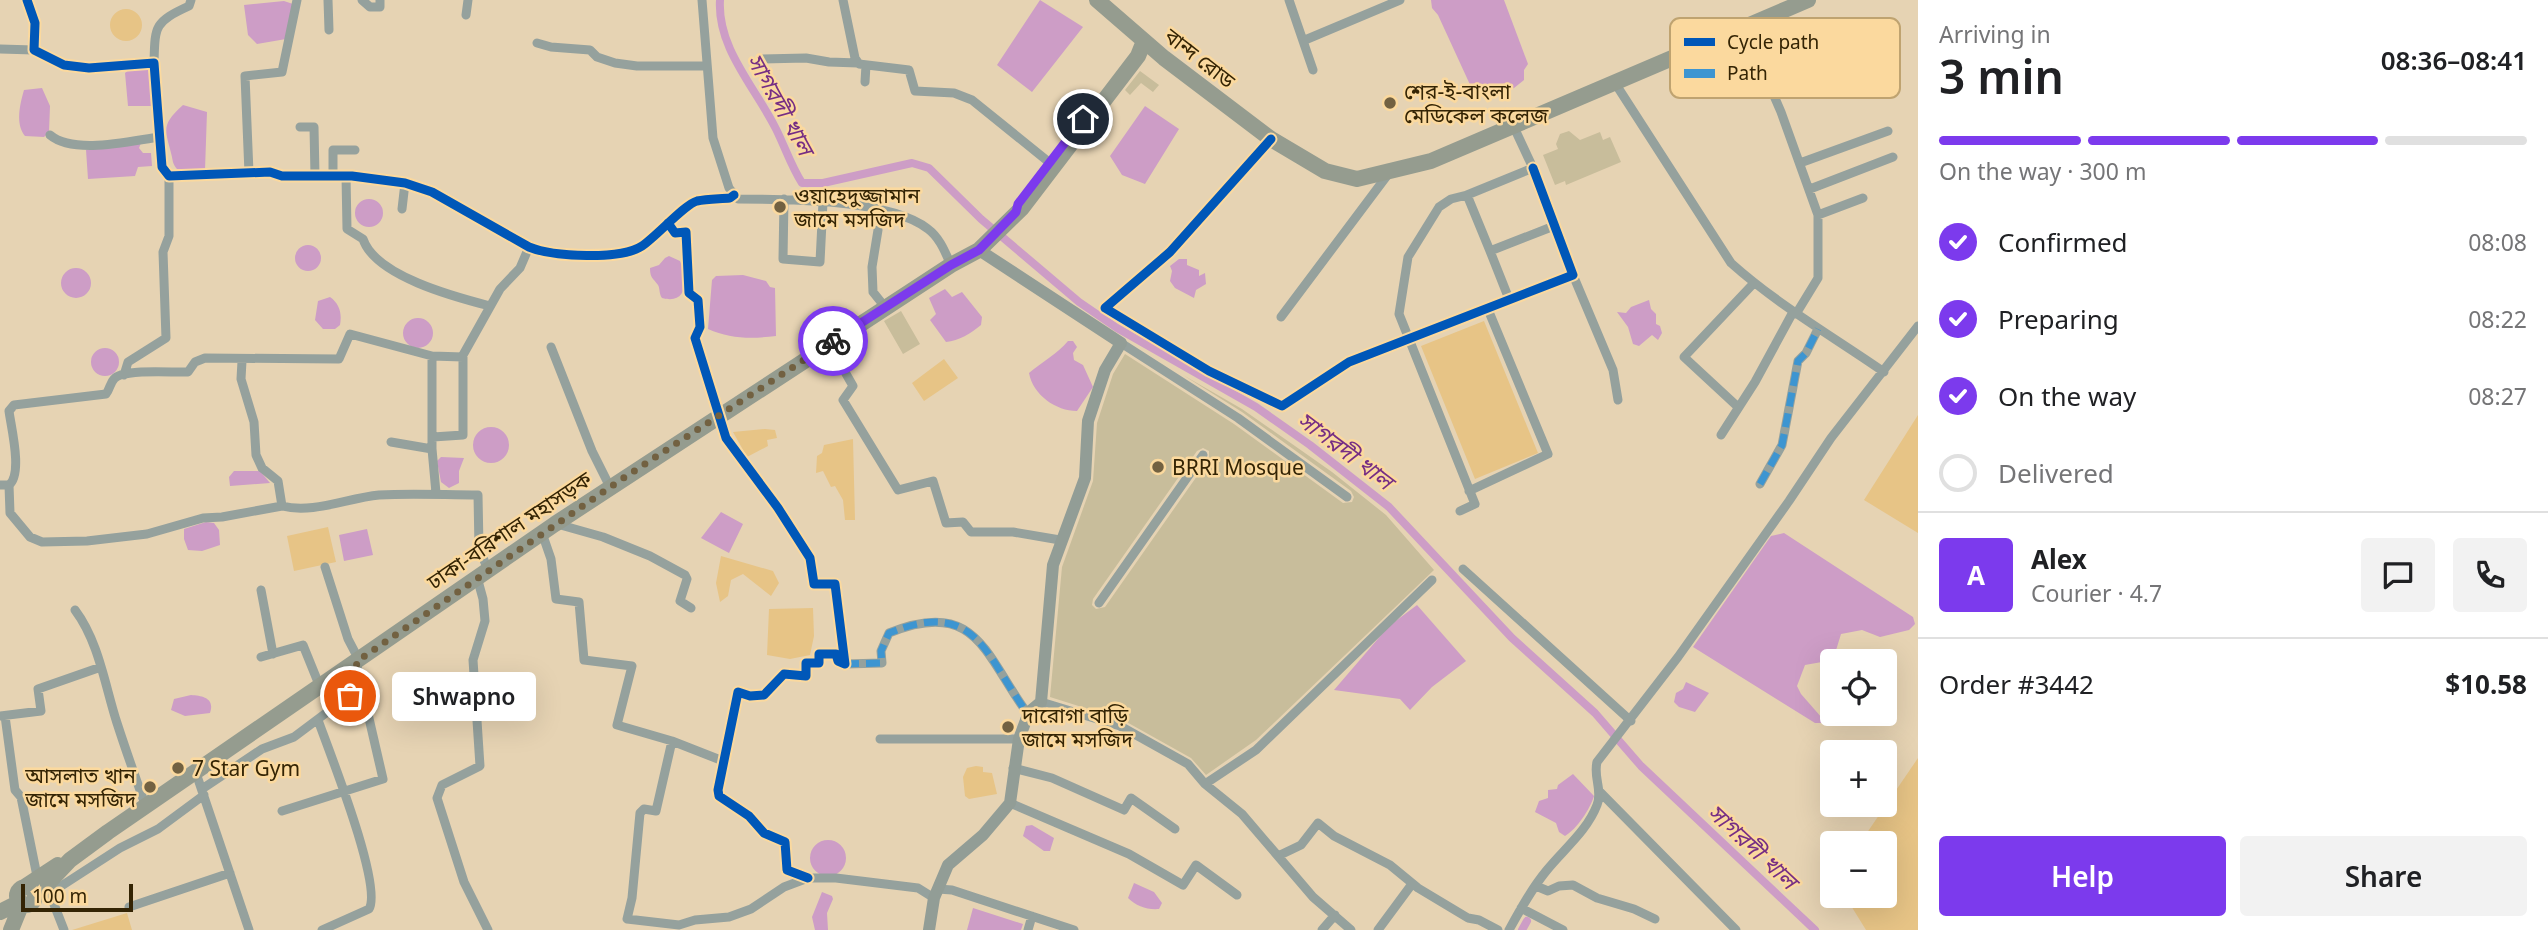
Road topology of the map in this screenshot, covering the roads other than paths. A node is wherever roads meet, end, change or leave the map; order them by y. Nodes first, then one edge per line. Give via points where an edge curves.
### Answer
1 (27, 0) edge
2 (191, 0) edge
3 (297, 0) edge
4 (328, 0) edge
5 (362, 0) edge
6 (380, 0) edge
7 (468, 0) edge
8 (702, 0) edge
9 (843, 0) edge
10 (1097, 0) edge
11 (1289, 0) edge
12 (1400, 0) edge
13 (1789, 0) edge
14 (1808, 0) edge
15 (466, 15) dead end
16 (1749, 18) edge
17 (1765, 18) edge
18 (329, 30) dead end
19 (1305, 40) junction
20 (1144, 41) junction
21 (537, 43) dead end
22 (0, 49) edge
23 (34, 50) junction
24 (1670, 53) edge
25 (1670, 59) edge
26 (761, 60) dead end
27 (154, 63) junction
28 (862, 64) junction
29 (707, 66) junction
30 (1313, 70) dead end
31 (865, 82) dead end
32 (1615, 83) junction
33 (1773, 98) edge
34 (1513, 124) junction
35 (300, 127) dead end
36 (1888, 131) dead end
37 (50, 135) dead end
38 (159, 137) junction
39 (1271, 139) junction
40 (355, 149) dead end
41 (1893, 157) dead end
42 (1050, 163) junction
43 (1800, 163) junction
44 (1533, 168) junction
45 (249, 173) junction
46 (1389, 173) junction
47 (169, 176) junction
48 (315, 176) junction
49 (333, 176) junction
50 (346, 176) junction
51 (405, 183) junction
52 (1810, 189) junction
53 (734, 195) junction
54 (1467, 195) junction
55 (1863, 198) dead end
56 (785, 199) junction
57 (823, 202) junction
58 (402, 209) dead end
59 (1016, 212) junction
60 (1818, 215) junction
61 (668, 223) junction
62 (1554, 226) junction
63 (878, 230) dead end
64 (994, 235) junction
65 (529, 247) junction
66 (1490, 251) junction
67 (951, 265) junction
68 (1573, 275) junction
69 (1753, 284) junction
70 (1509, 299) junction
71 (491, 306) junction
72 (885, 307) junction
73 (1487, 307) junction
74 (1795, 314) junction
75 (1281, 317) dead end
76 (1918, 326) edge
77 (1818, 329) junction
78 (1409, 338) junction
79 (1121, 343) junction
80 (829, 344) junction
81 (551, 347) dead end
82 (432, 356) junction
83 (463, 357) junction
84 (242, 361) junction
85 (1884, 372) junction
86 (124, 375) junction
87 (1618, 401) dead end
88 (1738, 407) junction
89 (718, 416) junction
90 (1721, 435) dead end
91 (433, 437) junction
92 (391, 442) dead end
93 (432, 449) junction
94 (1203, 455) dead end
95 (1760, 484) dead end
96 (4, 485) edge
97 (610, 487) junction
98 (1469, 491) junction
99 (436, 493) junction
100 (1348, 497) dead end
101 (282, 506) junction
102 (1460, 511) dead end
103 (548, 528) junction
104 (1060, 540) junction
105 (326, 567) dead end
106 (1463, 569) dead end
107 (483, 574) junction
108 (1432, 580) dead end
109 (261, 590) dead end
110 (1099, 603) dead end
111 (691, 608) dead end
112 (75, 610) dead end
113 (273, 654) junction
114 (261, 657) dead end
115 (357, 661) junction
116 (845, 664) junction
117 (101, 667) junction
118 (362, 686) junction
119 (320, 687) junction
120 (1041, 702) junction
121 (1028, 714) junction
122 (3, 716) edge
123 (318, 720) junction
124 (1629, 724) junction
125 (880, 739) dead end
126 (1019, 739) junction
127 (672, 741) junction
128 (723, 761) junction
129 (1013, 768) junction
130 (1205, 784) junction
131 (201, 786) junction
132 (1599, 790) junction
133 (343, 792) junction
134 (1010, 803) junction
135 (146, 807) junction
136 (282, 811) dead end
137 (1175, 829) dead end
138 (1278, 856) junction
139 (230, 873) junction
140 (808, 878) junction
141 (1412, 884) junction
142 (1536, 886) junction
143 (31, 893) junction
144 (936, 894) junction
145 (1237, 895) dead end
146 (0, 906) edge
147 (128, 907) dead end
148 (1521, 908) junction
149 (0, 912) edge
150 (1335, 915) junction
151 (1032, 916) junction
152 (1654, 919) dead end
153 (322, 929) edge
154 (11, 930) edge
155 (19, 930) edge
156 (64, 930) edge
157 (249, 930) edge
158 (488, 930) edge
159 (929, 930) edge
160 (1028, 930) edge
161 (1074, 930) edge
162 (1322, 930) edge
163 (1351, 930) edge
164 (1378, 930) edge
165 (1498, 930) edge
166 (1508, 930) edge
167 (1563, 930) edge
168 (1736, 930) edge

1 - 23 street via 34,23
2 - 27 street via 189,6 162,20 155,34
3 - 45 street via 282,72 245,76
4 - 18 street
5 - 6 street via 380,8
7 - 15 street
8 - 29 street
9 - 28 street via 855,58
10 - 20 highway
11 - 19 street
12 - 19 street
13 - 16 highway, বান্দ রোড
14 - 17 highway, বান্দ রোড
19 - 30 street
20 - 34 highway, বান্দ রোড via 1275,135 1342,170 1402,163
20 - 39 highway, বান্দ রোড
20 - 42 highway
20 - 59 highway via 1138,56
21 - 29 street via 590,50 597,57 637,66
22 - 23 street
23 - 27 street via 64,65 89,68
24 - 34 highway, বান্দ রোড
25 - 32 highway, বান্দ রোড
26 - 28 street via 806,58
27 - 38 street
28 - 31 street
28 - 42 street via 909,70 915,91 954,93 972,100
29 - 53 street via 713,138
32 - 34 highway, বান্দ রোড
32 - 69 street via 1731,263
33 - 43 street
34 - 44 street
34 - 46 highway, বান্দ রোড via 1431,161
35 - 48 street via 314,127
36 - 43 street
37 - 38 street via 79,146
38 - 47 street via 162,167
39 - 46 highway, বান্দ রোড via 1343,177
39 - 78 street via 1170,252 1105,308 1209,371 1282,406 1349,362
40 - 49 street via 333,150
41 - 52 street
42 - 59 highway
43 - 52 street
44 - 54 street
44 - 62 street
45 - 47 street
45 - 48 street
46 - 75 street
47 - 86 street via 169,236 163,252 166,338 128,362
48 - 49 street
49 - 50 street
50 - 51 street
50 - 71 street via 347,229 363,239 367,250 390,269 426,286
51 - 58 street
51 - 65 street via 432,192
52 - 60 street
53 - 56 street via 738,199
53 - 61 street via 694,201
54 - 66 street
54 - 78 street via 1439,207 1408,257 1399,314
55 - 60 street
56 - 57 street
56 - 57 street via 783,259 801,262 820,262
57 - 67 street via 875,209 916,222 936,236
59 - 64 highway
60 - 74 street via 1818,278
61 - 65 street via 628,253 573,255 542,253
61 - 89 street via 675,233 685,232 689,293 698,300 700,327 695,338
62 - 66 street
62 - 68 street
63 - 72 street via 873,292
64 - 67 highway, ঢাকা-বরিশাল মহাসড়ক
64 - 79 street
65 - 71 street via 520,268
66 - 70 street
67 - 72 highway, ঢাকা-বরিশাল মহাসড়ক
68 - 70 street
68 - 87 street via 1613,370
69 - 74 street
69 - 88 street via 1684,357
70 - 73 street
71 - 83 street
72 - 80 highway, ঢাকা-বরিশাল মহাসড়ক
73 - 78 street
73 - 98 street via 1548,454
74 - 77 street
74 - 88 street
76 - 85 street
77 - 85 street
77 - 95 street via 1798,361 1782,445
78 - 98 street
79 - 100 street via 1228,411
79 - 104 street via 1105,370 1088,421 1085,478
80 - 89 highway, ঢাকা-বরিশাল মহাসড়ক
80 - 104 street via 853,386 843,400 898,490 933,481 946,523 963,522 971,532 1013,532
81 - 97 street
82 - 83 street
82 - 84 street via 350,334 339,359
82 - 91 street
83 - 91 street via 463,435
84 - 86 street via 205,358 188,372
84 - 101 street via 241,379 254,422 256,455 262,468 278,481
85 - 124 street via 1804,474
86 - 96 street via 114,379 106,394 10,408 15,477
88 - 90 street
89 - 97 highway, ঢাকা-বরিশাল মহাসড়ক
89 - 116 street via 726,438 810,558 814,584 835,584
91 - 93 street
92 - 93 street
93 - 99 street
94 - 110 street
96 - 101 street via 10,513 30,537 42,542 147,534 203,518
97 - 103 highway, ঢাকা-বরিশাল মহাসড়ক
98 - 102 street via 1475,504
99 - 101 street via 376,496 295,509
99 - 107 street via 478,495
103 - 107 highway, ঢাকা-বরিশাল মহাসড়ক
103 - 111 street via 615,542 685,575 680,601
103 - 127 street via 555,599 579,604 584,660 632,666 617,725
104 - 120 street via 1053,565
105 - 115 street
106 - 124 street
107 - 115 highway, ঢাকা-বরিশাল মহাসড়ক
107 - 158 street via 485,621 472,668 480,766 442,785 437,798 464,882
108 - 130 street via 1256,750
109 - 113 street
112 - 117 street
113 - 114 street
113 - 119 street via 303,645
115 - 118 street
115 - 119 highway, ঢাকা-বরিশাল মহাসড়ক
116 - 121 street via 882,663 881,651 890,633 909,625 961,625 987,650
116 - 128 street via 836,654 819,654 819,663 806,663 806,676 784,674 764,695 738,692
117 - 122 street via 39,688 41,711
117 - 135 street
118 - 123 street
118 - 133 street via 383,779
119 - 131 highway, ঢাকা-বরিশাল মহাসড়ক
120 - 121 street
120 - 130 street via 1120,726 1188,764
121 - 126 street
122 - 143 street via 15,790 21,797
123 - 131 street
123 - 133 street
124 - 132 street via 1597,762 1594,772
125 - 126 street
126 - 129 street
127 - 128 street
127 - 140 street via 656,811 640,813 627,919 679,925 729,917
128 - 140 street via 719,796 749,816 764,833 785,842 787,870
129 - 134 street
129 - 137 street via 1052,778 1124,810 1131,798
130 - 138 street via 1242,814
131 - 135 highway, ঢাকা-বরিশাল মহাসড়ক
131 - 139 street
131 - 143 street via 158,829
132 - 142 street via 1598,803 1579,835
132 - 168 street
133 - 136 street
133 - 153 street via 363,848 372,905
134 - 144 street via 983,835 948,865
134 - 145 street via 1129,854 1183,885 1196,865
135 - 143 highway, ঢাকা-বরিশাল মহাসড়ক
138 - 141 street via 1301,845 1318,823 1390,865
138 - 150 street via 1312,897
139 - 147 street
139 - 157 street
140 - 144 street via 918,888
141 - 164 street
141 - 165 street via 1468,918
142 - 148 street
142 - 152 street via 1548,891 1573,885
143 - 146 highway
143 - 149 highway
143 - 154 highway
143 - 155 highway
143 - 156 street
144 - 151 street via 952,890
144 - 159 street
148 - 166 street
148 - 167 street
150 - 162 street
150 - 163 street
151 - 160 street
151 - 161 street

